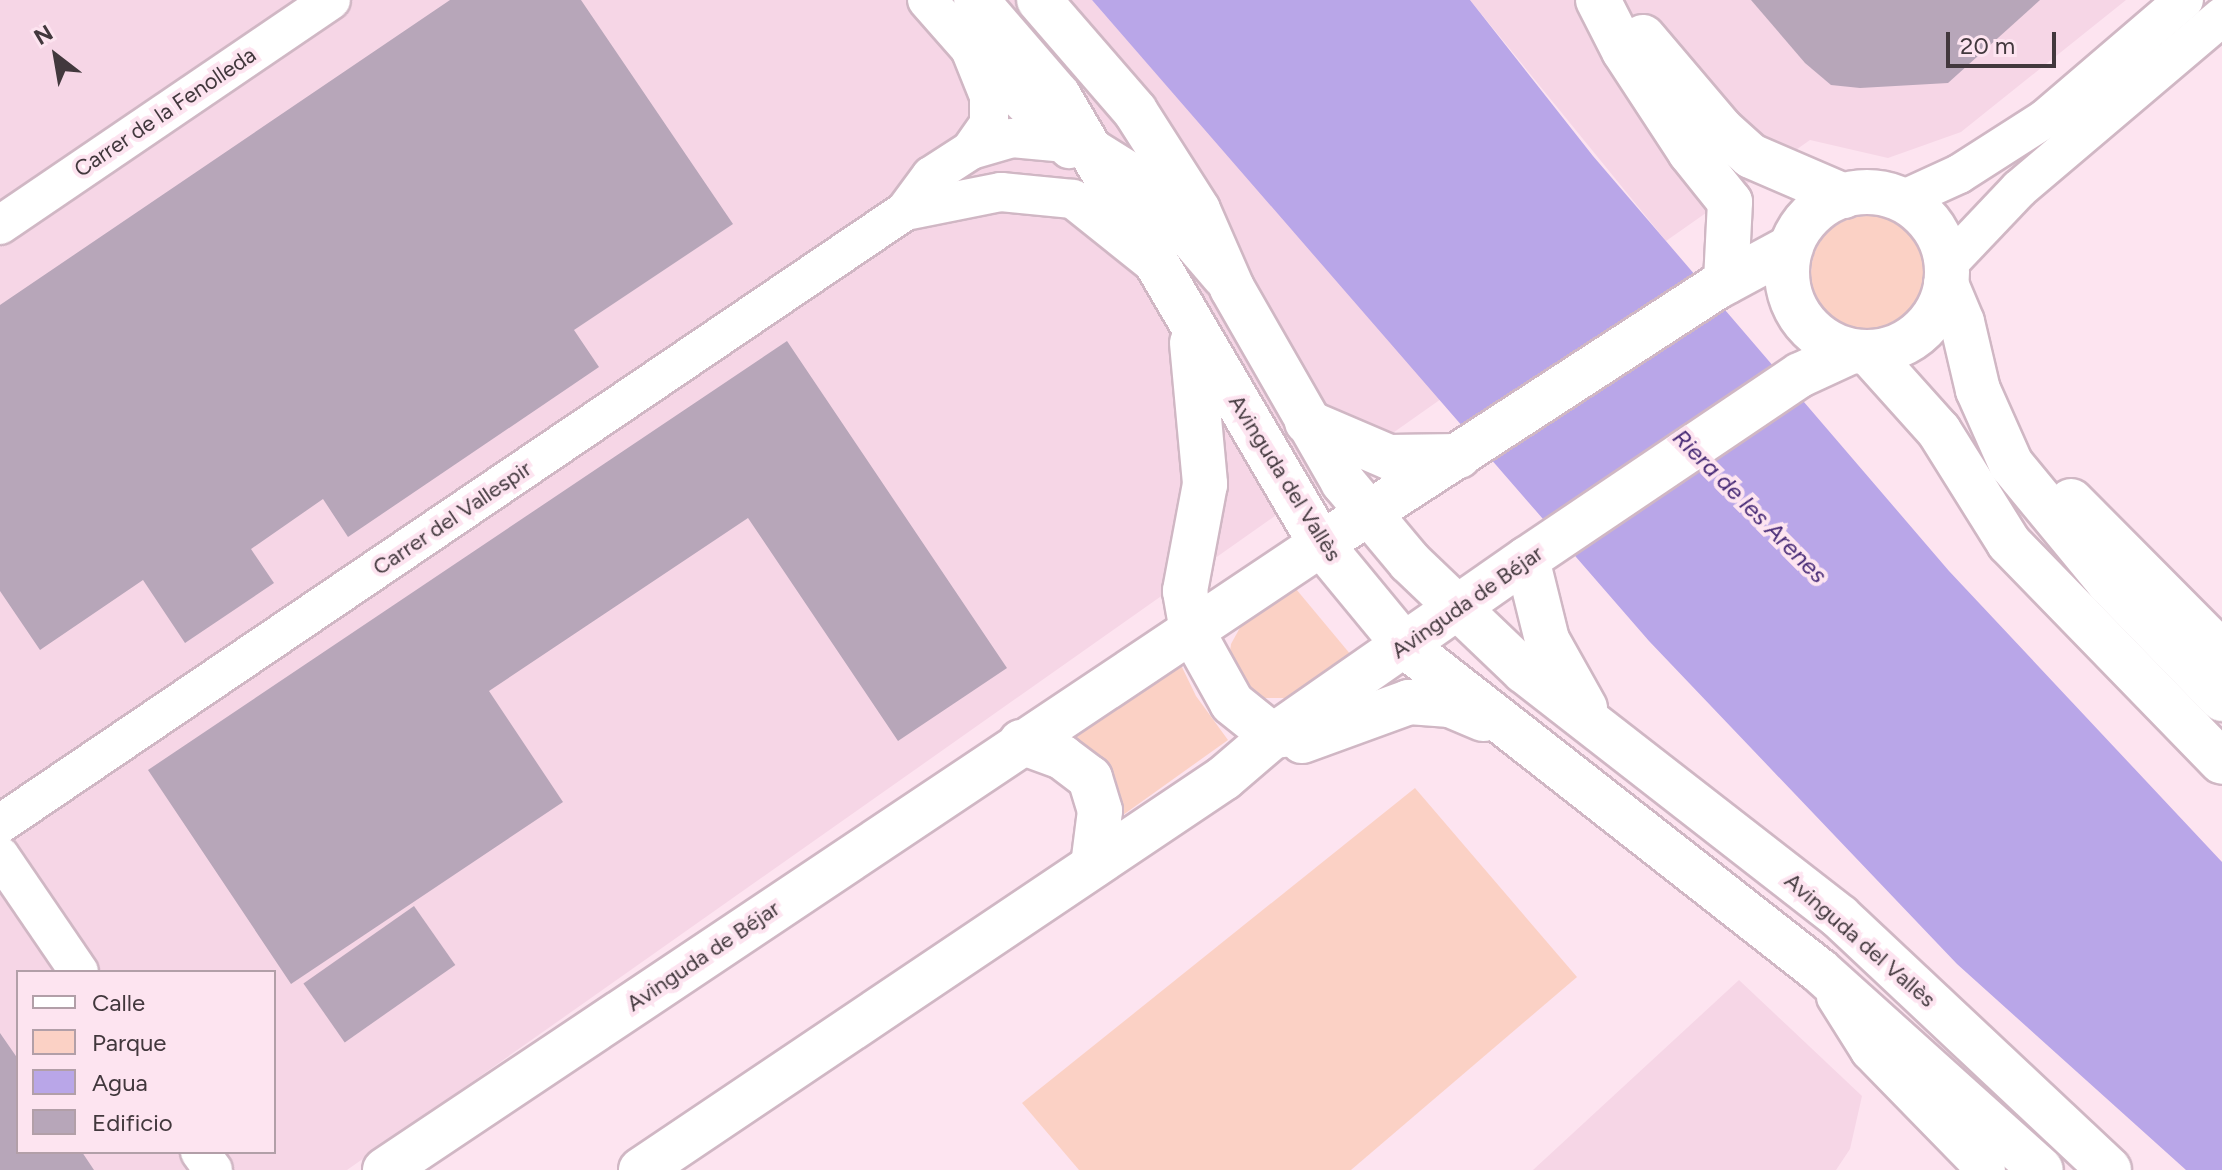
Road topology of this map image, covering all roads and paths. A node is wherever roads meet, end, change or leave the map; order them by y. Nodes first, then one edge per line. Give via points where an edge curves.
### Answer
1 (331, 0) edge
2 (927, 0) edge
3 (976, 0) edge
4 (1039, 0) edge
5 (1598, 0) edge
6 (2184, 0) edge
7 (2222, 17) edge
8 (970, 49) junction
9 (1073, 143) junction
10 (971, 150) junction
11 (1844, 196) junction
12 (1902, 200) junction
13 (1730, 202) junction
14 (905, 211) junction
15 (0, 225) edge
16 (1794, 242) junction
17 (1165, 273) junction
18 (1946, 275) junction
19 (1722, 284) junction
20 (1232, 288) junction
21 (1189, 321) junction
22 (1860, 352) junction
23 (1307, 422) junction
24 (1461, 455) junction
25 (2011, 464) junction
26 (1369, 515) junction
27 (1321, 544) junction
28 (1527, 559) junction
29 (1455, 610) junction
30 (1189, 611) junction
31 (1405, 646) junction
32 (2222, 653) edge
33 (2222, 699) edge
34 (1597, 726) junction
35 (1507, 728) junction
36 (1324, 731) junction
37 (1273, 736) junction
38 (1021, 742) junction
39 (2222, 762) edge
40 (1224, 778) junction
41 (0, 824) edge
42 (0, 856) edge
43 (1093, 866) junction
44 (78, 970) edge
45 (1820, 971) junction
46 (385, 1170) edge
47 (641, 1170) edge
48 (1986, 1170) edge
49 (2041, 1170) edge
50 (2109, 1170) edge

1 - 15 street, Carrer de la Fenolleda
2 - 8 street, Avinguda del Vallès
3 - 9 main road, Avinguda del Vallès via 1058,95
4 - 20 main road, Avinguda del Vallès via 1135,111 1198,210
5 - 11 main road via 1639,32 1721,129 1751,156
5 - 13 main road via 1682,140
6 - 12 street via 2045,119 1959,174
7 - 18 street via 2019,189
8 - 9 street, Avinguda del Vallès
8 - 10 street, Avinguda del Vallès via 989,96 989,124
9 - 10 street via 1012,138
9 - 17 main road, Avinguda del Vallès via 1112,189
9 - 20 street via 1131,172
10 - 14 street via 931,176
11 - 12 main road via 1863,192
11 - 16 main road via 1811,215
12 - 18 main road via 1933,227
13 - 16 main road
13 - 19 main road
14 - 17 street via 985,193 1026,191 1073,199
14 - 41 street, Carrer del Vallespir
16 - 19 main road
16 - 22 main road via 1790,294 1800,316 1816,334
17 - 21 main road, Avinguda del Vallès
18 - 22 main road via 1925,327 1906,342
18 - 25 main road via 1978,390
19 - 24 main road
20 - 23 main road, Avinguda del Vallès
21 - 27 main road, Avinguda del Vallès
21 - 30 main road via 1205,484
22 - 28 main road, Avinguda de Béjar via 1800,375
22 - 39 main road via 1939,431 2009,543
23 - 24 main road via 1389,457
23 - 26 main road, Avinguda del Vallès
24 - 26 main road
25 - 32 main road via 2054,485
25 - 33 main road via 2109,583
26 - 27 main road
26 - 29 main road, Avinguda del Vallès
27 - 30 main road
27 - 31 main road, Avinguda del Vallès
28 - 29 main road, Avinguda de Béjar
28 - 34 main road, Avinguda del Vallès via 1547,640
29 - 31 main road, Avinguda de Béjar
29 - 34 main road, Avinguda del Vallès
30 - 37 main road via 1232,703
30 - 38 main road, Avinguda de Béjar via 1121,677
31 - 35 main road, Avinguda del Vallès
31 - 37 main road, Avinguda de Béjar
34 - 50 main road, Avinguda del Vallès via 1840,917
35 - 36 main road, Avinguda del Vallès via 1450,705 1409,702
35 - 45 main road, Avinguda del Vallès
36 - 37 main road
36 - 40 main road, Avinguda del Vallès
37 - 40 main road, Avinguda de Béjar
38 - 43 main road via 1062,757 1090,778 1101,823
38 - 46 main road, Avinguda de Béjar
40 - 43 main road, Avinguda de Béjar
42 - 44 street
43 - 47 main road, Avinguda de Béjar
45 - 48 street, Avinguda del Vallès via 1870,1051
45 - 49 main road, Avinguda del Vallès

